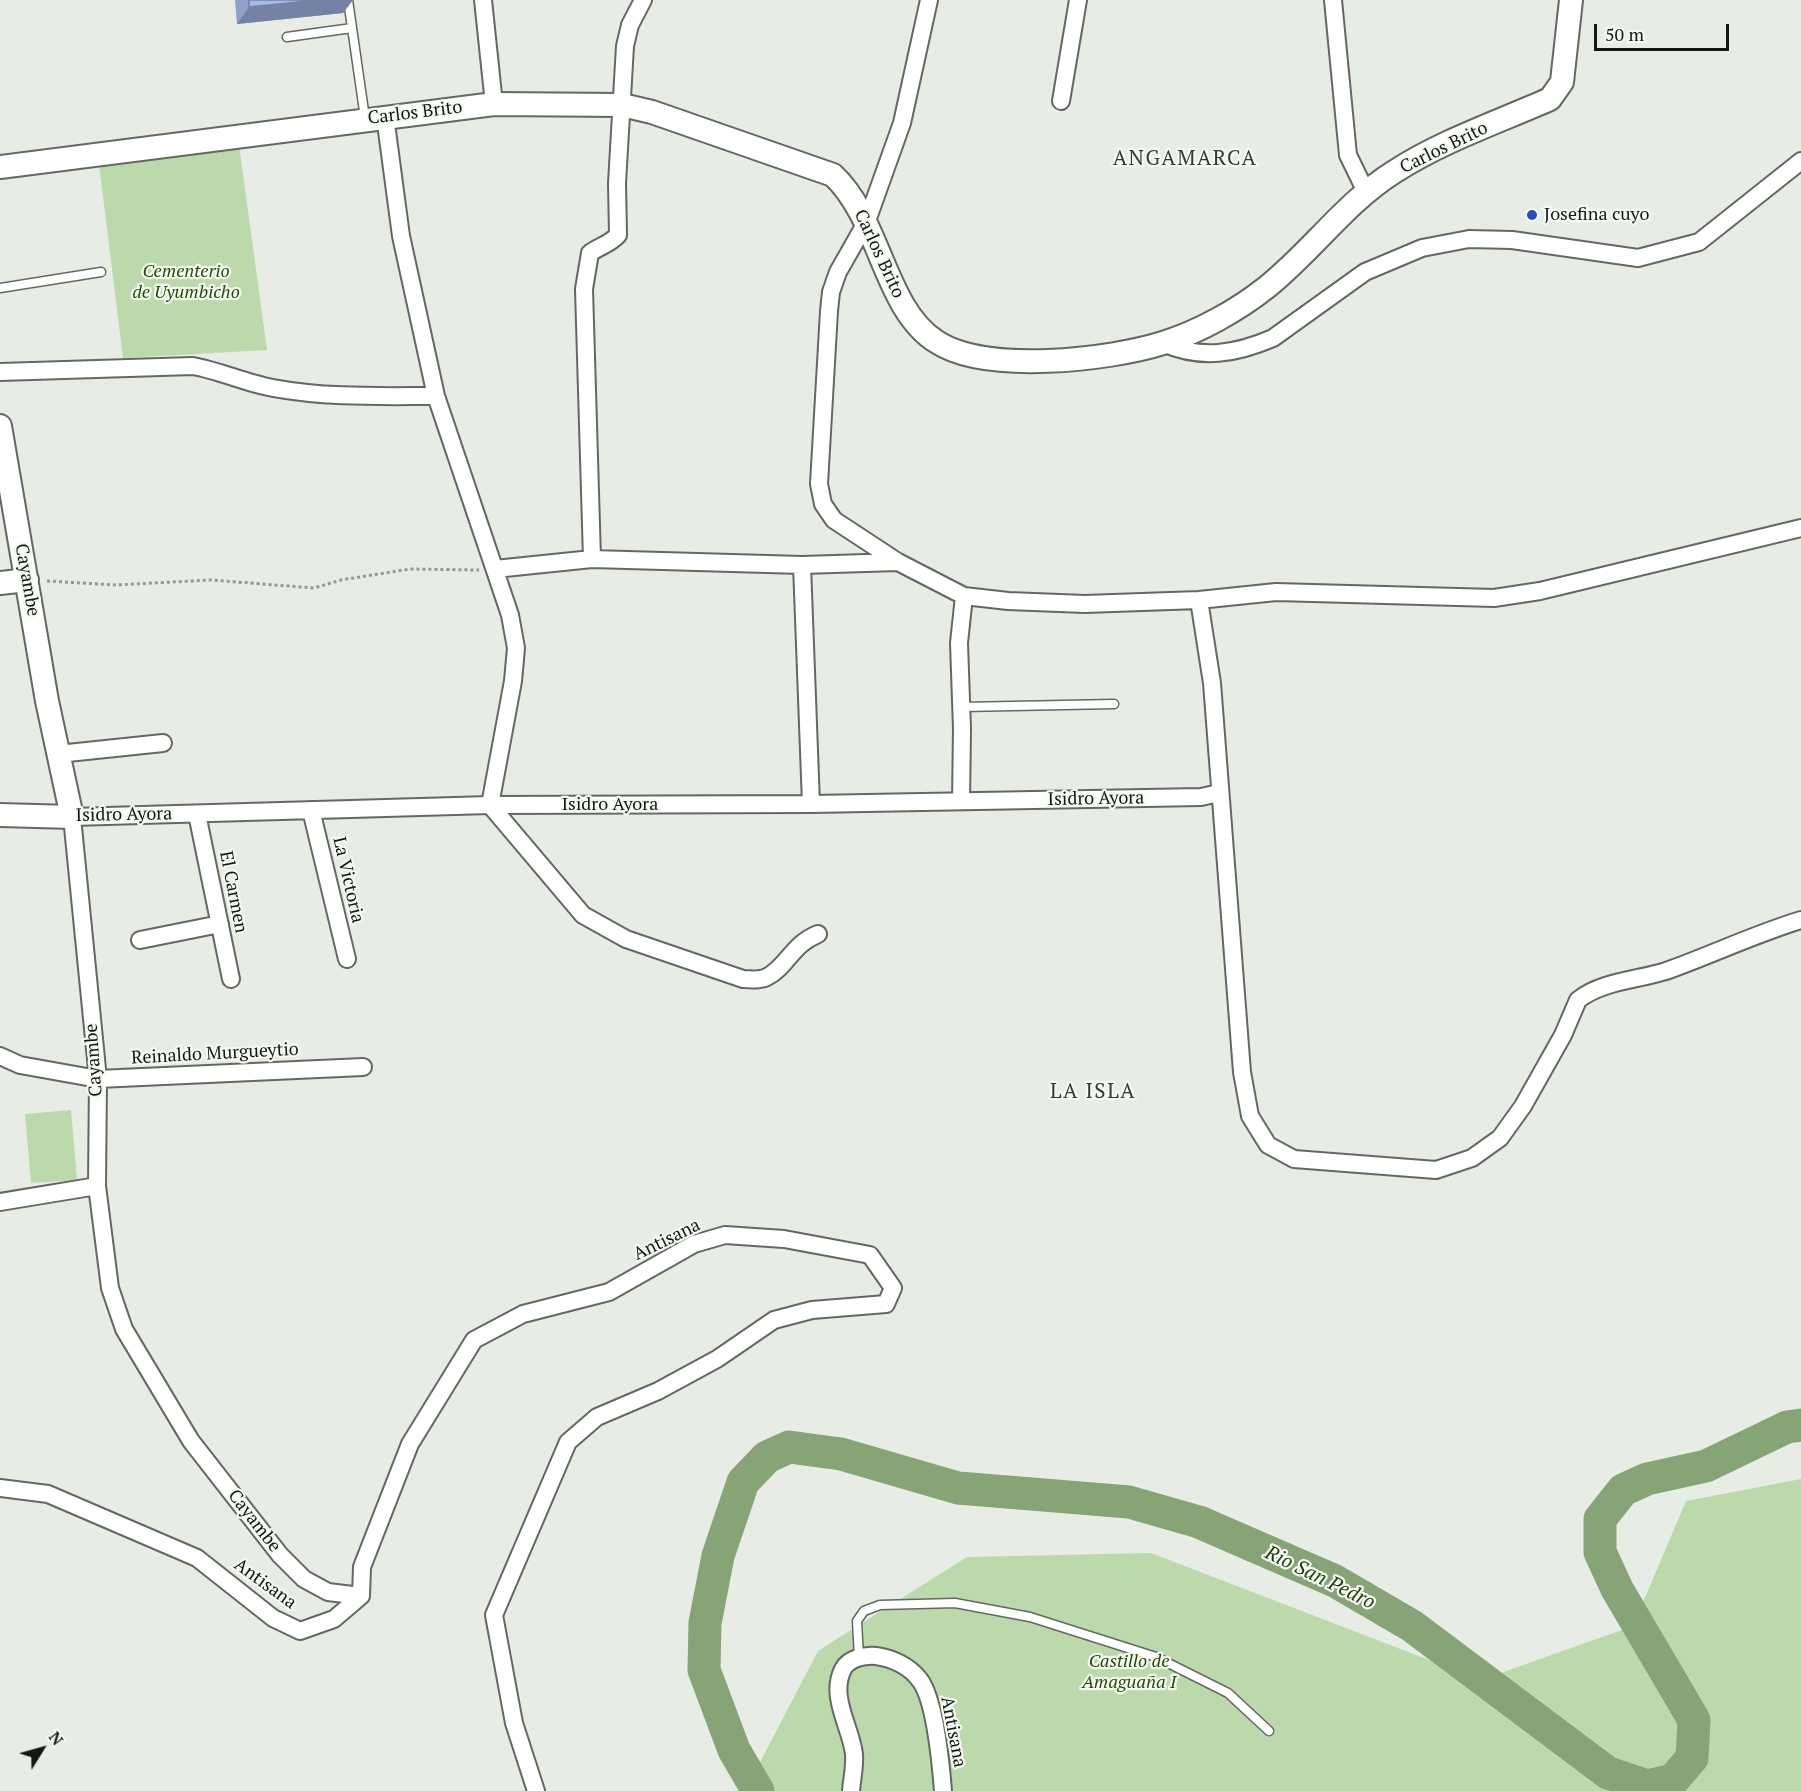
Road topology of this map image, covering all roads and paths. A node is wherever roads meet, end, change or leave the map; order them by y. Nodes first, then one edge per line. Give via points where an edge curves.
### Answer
1 (348, 0) edge
2 (483, 0) edge
3 (643, 0) edge
4 (929, 0) edge
5 (1078, 0) edge
6 (1333, 0) edge
7 (1571, 0) edge
8 (352, 28) junction
9 (287, 37) dead end
10 (1061, 101) dead end
11 (494, 104) junction
12 (622, 105) junction
13 (375, 118) junction
14 (1801, 160) edge
15 (0, 167) edge
16 (1367, 194) junction
17 (867, 221) junction
18 (101, 272) dead end
19 (0, 288) edge
20 (1163, 343) junction
21 (0, 372) edge
22 (436, 396) junction
23 (0, 426) edge
24 (1801, 528) edge
25 (592, 560) junction
26 (898, 562) junction
27 (802, 566) junction
28 (495, 569) junction
29 (27, 580) junction
30 (0, 583) edge
31 (964, 596) junction
32 (1199, 600) junction
33 (1114, 704) dead end
34 (962, 707) junction
35 (163, 743) dead end
36 (58, 754) junction
37 (1219, 793) junction
38 (962, 801) junction
39 (811, 804) junction
40 (490, 805) junction
41 (311, 810) junction
42 (197, 814) junction
43 (0, 815) edge
44 (72, 817) junction
45 (1801, 920) edge
46 (220, 924) junction
47 (818, 934) dead end
48 (140, 940) dead end
49 (347, 959) dead end
50 (231, 978) dead end
51 (0, 1056) edge
52 (363, 1067) dead end
53 (98, 1079) junction
54 (97, 1186) junction
55 (0, 1202) edge
56 (0, 1488) edge
57 (361, 1596) junction
58 (859, 1658) junction
59 (1269, 1731) dead end
60 (536, 1791) edge
61 (851, 1791) edge
62 (943, 1791) edge

1 - 8 lane
2 - 11 street
3 - 12 street via 625,46
4 - 17 street via 903,123
5 - 10 street
6 - 16 street via 1348,155
7 - 16 street, Carlos Brito via 1562,82 1557,93 1426,153 1393,172
8 - 9 lane
8 - 13 lane
11 - 12 street, Carlos Brito
11 - 13 street, Carlos Brito
12 - 17 street, Carlos Brito via 821,169 842,184
12 - 25 street via 618,235 590,253 584,289
13 - 15 street, Carlos Brito
13 - 22 street
14 - 20 street via 1699,242 1638,258 1512,240 1469,239 1422,248 1365,272 1273,338 1257,345 1203,355
16 - 20 street, Carlos Brito via 1266,288 1226,314
17 - 20 street, Carlos Brito via 904,308 936,342 958,352 1012,360 1067,362
17 - 26 street via 831,292 819,484 823,504 834,520
18 - 19 lane
21 - 22 street via 193,366 272,388 351,397
22 - 28 street
23 - 29 street, Cayambe
24 - 32 street via 1540,591 1494,598 1276,592
25 - 27 street
25 - 28 street
26 - 27 street
26 - 31 street
27 - 39 street
28 - 29 path via 410,568 314,588 211,580 116,585
28 - 40 street via 516,648
29 - 30 street
29 - 36 street, Cayambe
31 - 32 street via 1085,604
31 - 34 street via 959,643
32 - 37 street via 1212,683
33 - 34 lane
34 - 38 street
35 - 36 street
36 - 44 street, Cayambe
37 - 38 street, Isidro Ayora via 1201,797
37 - 45 street via 1242,1072 1250,1116 1268,1145 1294,1159 1436,1170 1472,1158 1500,1138 1523,1106 1583,996 1664,971
38 - 39 street, Isidro Ayora
39 - 40 street, Isidro Ayora
40 - 41 street, Isidro Ayora
40 - 47 street via 583,915 626,939 743,979 760,980 776,970 805,939
41 - 42 street, Isidro Ayora
41 - 49 street, La Victoria
42 - 44 street, Isidro Ayora
42 - 46 street, El Carmen
43 - 44 street, Isidro Ayora
44 - 53 street, Cayambe
46 - 48 street
46 - 50 street, El Carmen
51 - 53 street, Reinaldo Murgueytio via 20,1065
52 - 53 street, Reinaldo Murgueytio
53 - 54 street, Cayambe
54 - 55 street
54 - 57 street, Cayambe via 116,1309 191,1441 280,1555 304,1579 328,1592
56 - 57 street, Antisana via 48,1494 197,1558 273,1618 300,1631 334,1619
57 - 60 street, Antisana via 362,1567 410,1444 474,1340 523,1314 609,1292 694,1244 725,1235 784,1239 870,1255 893,1288 886,1304 812,1310 774,1320 717,1359 597,1418 568,1442 494,1615 513,1724
58 - 59 lane via 857,1621 864,1611 880,1605 955,1603 1029,1617 1156,1657 1228,1693
58 - 61 street via 843,1668 838,1694 854,1755
58 - 62 street, Antisana via 888,1658 921,1680 940,1758

